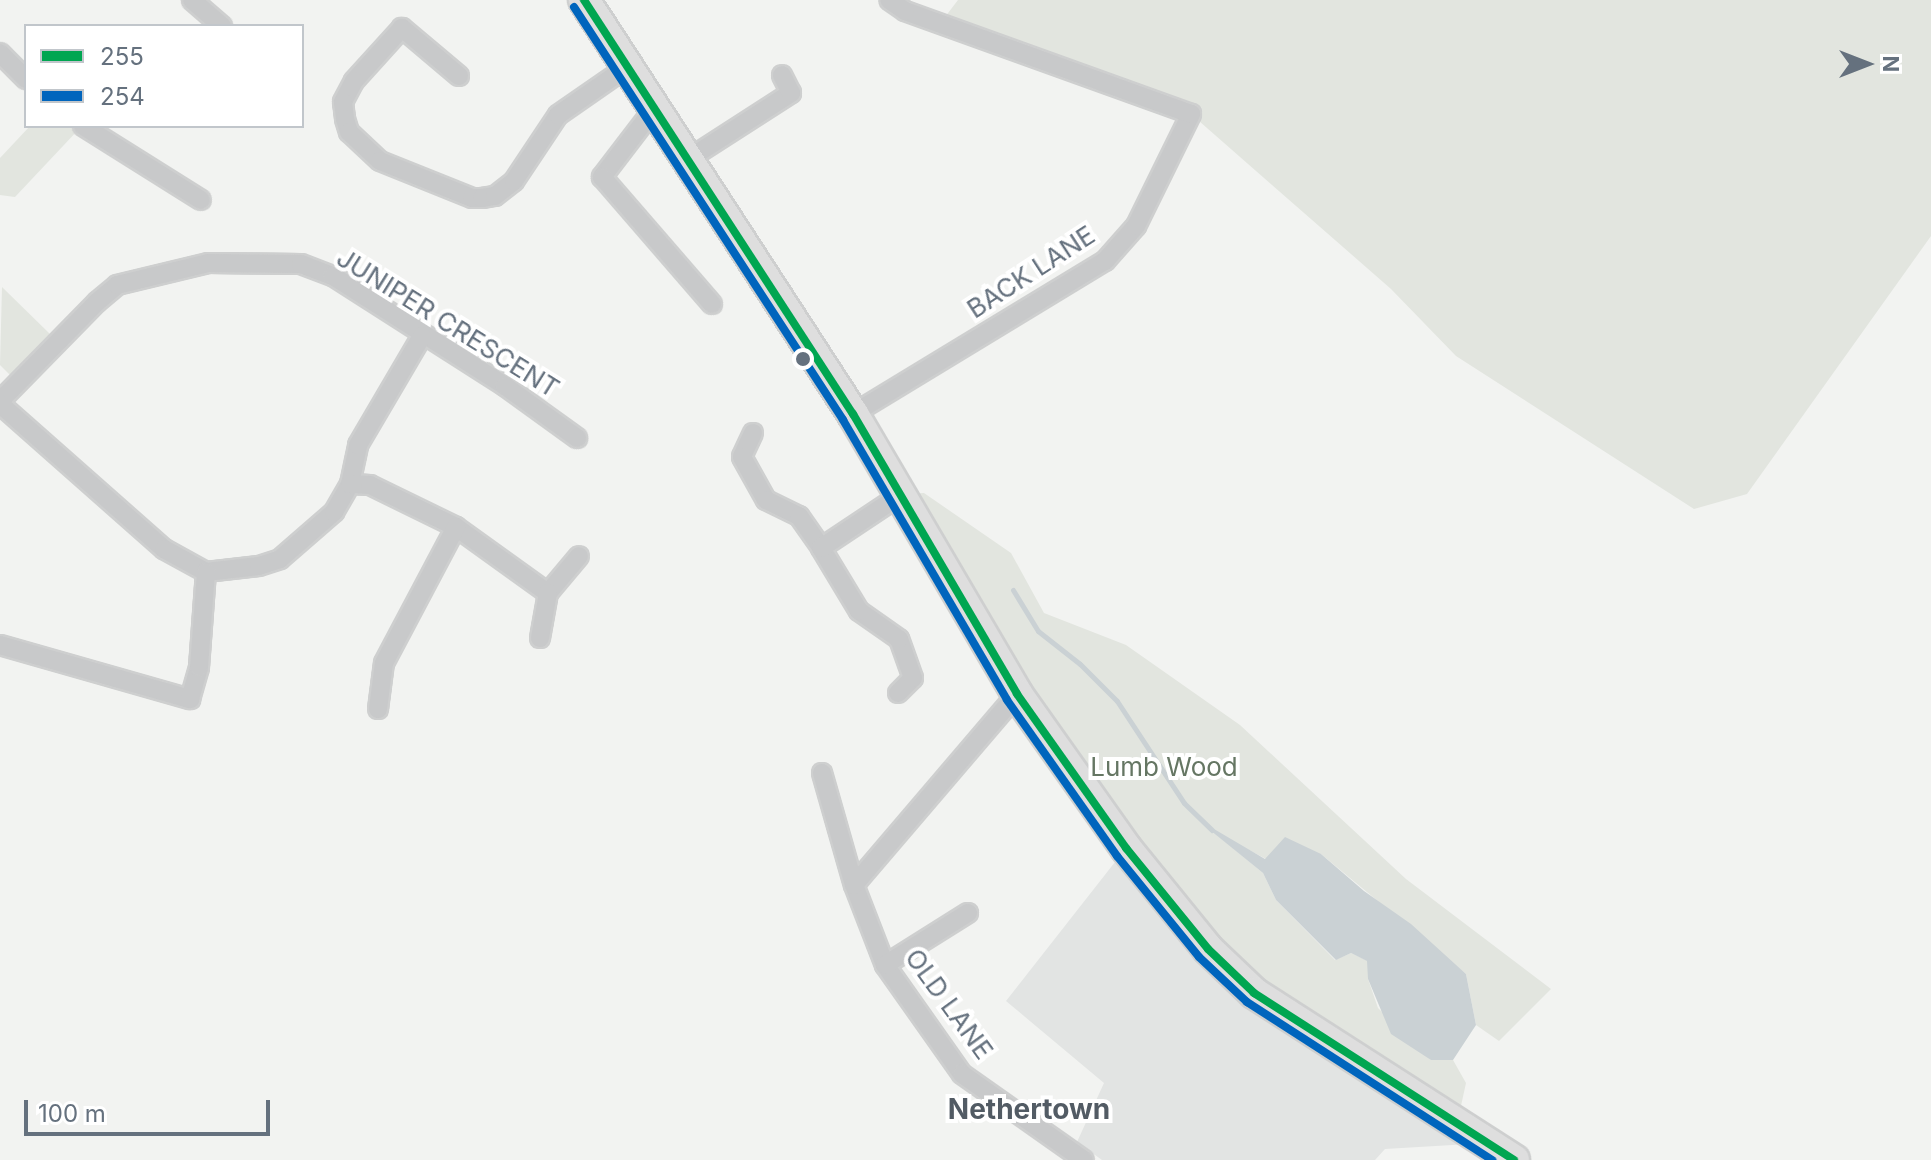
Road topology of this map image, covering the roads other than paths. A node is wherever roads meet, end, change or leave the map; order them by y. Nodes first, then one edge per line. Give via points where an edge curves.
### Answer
1 (192, 0) edge
2 (226, 0) edge
3 (584, 0) edge
4 (889, 0) edge
5 (218, 21) edge
6 (0, 53) edge
7 (627, 67) junction
8 (782, 75) dead end
9 (459, 76) dead end
10 (24, 77) edge
11 (654, 109) junction
12 (86, 128) edge
13 (687, 160) junction
14 (201, 200) dead end
15 (712, 304) dead end
16 (422, 336) junction
17 (0, 402) edge
18 (853, 414) junction
19 (753, 433) dead end
20 (577, 438) dead end
21 (350, 484) junction
22 (902, 494) junction
23 (456, 527) junction
24 (821, 548) junction
25 (579, 556) dead end
26 (206, 572) junction
27 (548, 593) junction
28 (540, 638) dead end
29 (0, 645) edge
30 (898, 693) dead end
31 (1017, 694) junction
32 (378, 709) dead end
33 (822, 773) dead end
34 (854, 885) junction
35 (968, 913) dead end
36 (885, 965) junction
37 (1084, 1160) edge
38 (1514, 1160) edge

1 - 5 street
2 - 5 street
3 - 7 main road
4 - 18 street, BACK LANE via 905,11 1191,114 1136,226 1105,261
6 - 10 street
7 - 9 street via 558,115 514,181 495,196 482,198 380,161 355,139 345,119 343,102 354,81 402,28
7 - 11 main road
8 - 13 street via 795,100
11 - 13 main road
11 - 15 street via 602,177
12 - 14 street
13 - 18 main road
16 - 17 street, JUNIPER CRESCENT via 333,276 301,264 208,263 117,285
16 - 20 street, JUNIPER CRESCENT
16 - 21 street via 358,445
17 - 26 street via 164,549
18 - 22 main road
19 - 24 street via 742,457 766,500 799,516
21 - 23 street via 370,485
21 - 26 street via 334,512 280,559
22 - 24 street
22 - 31 main road
23 - 27 street
23 - 32 street via 384,663
24 - 30 street via 859,611 899,639 913,678
25 - 27 street
26 - 29 street via 199,667 190,699
27 - 28 street
31 - 34 street
31 - 38 main road via 1126,848 1208,949 1254,993
33 - 34 street, OLD LANE
34 - 36 street, OLD LANE
35 - 36 street
36 - 37 street, OLD LANE via 962,1074

